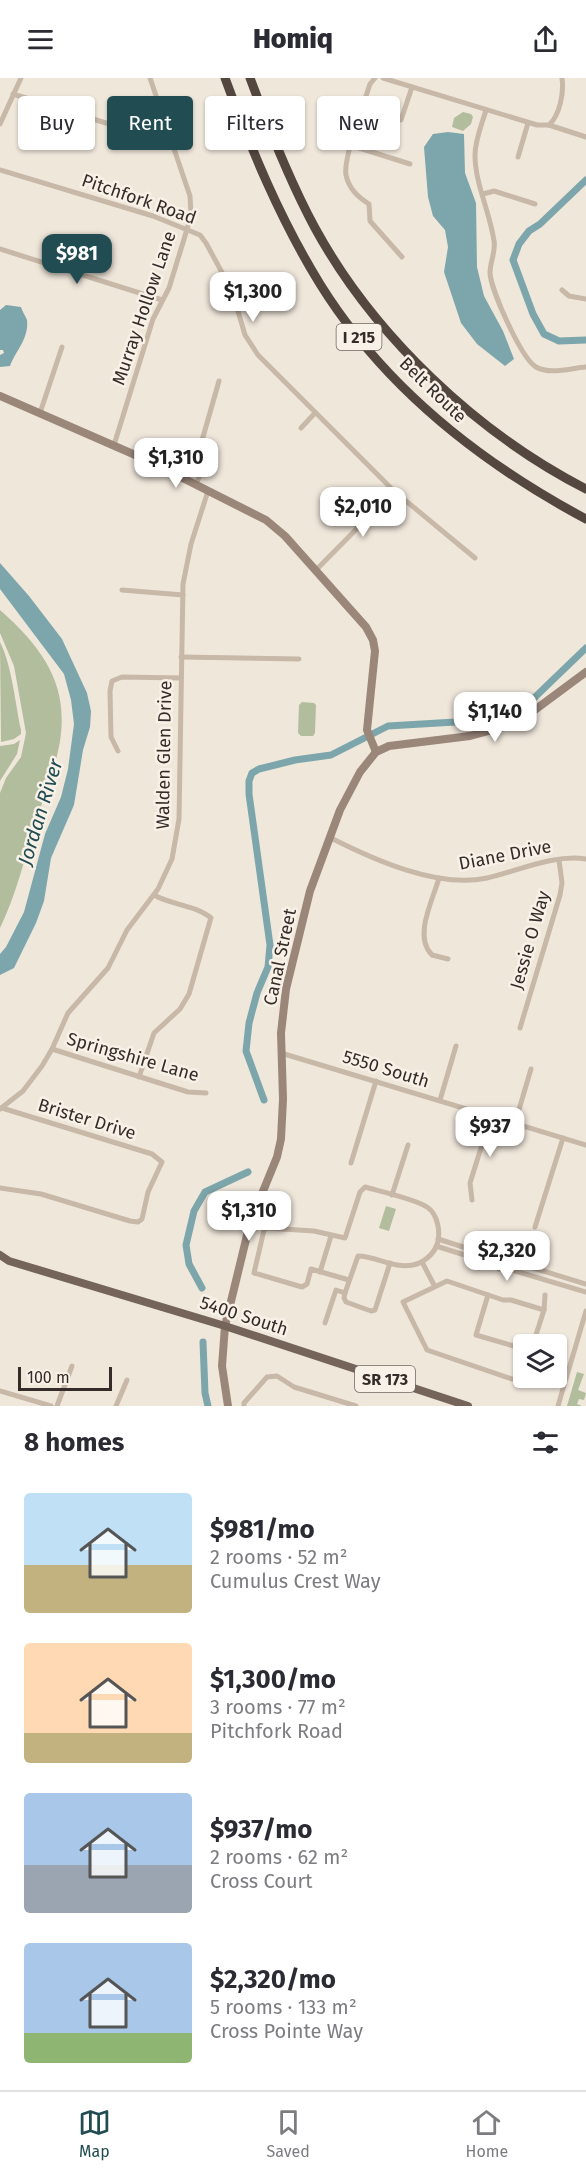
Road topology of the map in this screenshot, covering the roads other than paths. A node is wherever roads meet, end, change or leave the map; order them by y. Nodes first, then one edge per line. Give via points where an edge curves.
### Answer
1 (21, 78) edge
2 (150, 78) edge
3 (225, 78) edge
4 (250, 78) edge
5 (373, 78) edge
6 (383, 78) edge
7 (562, 78) edge
8 (412, 87) junction
9 (13, 94) junction
10 (156, 96) edge
11 (367, 96) edge
12 (486, 110) junction
13 (402, 120) dead end
14 (107, 123) edge
15 (528, 123) junction
16 (0, 124) edge
17 (549, 125) junction
18 (586, 137) edge
19 (175, 150) edge
20 (350, 150) edge
21 (364, 150) edge
22 (518, 157) dead end
23 (410, 164) dead end
24 (0, 170) edge
25 (483, 194) junction
26 (535, 204) dead end
27 (187, 231) junction
28 (0, 249) edge
29 (402, 257) dead end
30 (561, 290) dead end
31 (586, 299) edge
32 (162, 300) junction
33 (62, 347) dead end
34 (586, 367) edge
35 (219, 381) dead end
36 (0, 396) edge
37 (40, 413) junction
38 (315, 413) junction
39 (301, 428) dead end
40 (114, 445) junction
41 (196, 485) junction
42 (586, 489) edge
43 (394, 490) junction
44 (208, 491) junction
45 (586, 519) edge
46 (475, 558) dead end
47 (316, 570) junction
48 (122, 590) dead end
49 (183, 595) junction
50 (181, 657) junction
51 (299, 659) dead end
52 (586, 672) edge
53 (181, 678) junction
54 (118, 751) dead end
55 (376, 752) junction
56 (329, 837) junction
57 (586, 859) edge
58 (559, 860) junction
59 (439, 878) junction
60 (154, 895) junction
61 (448, 959) dead end
62 (520, 1028) dead end
63 (456, 1046) dead end
64 (52, 1049) junction
65 (281, 1053) junction
66 (531, 1069) dead end
67 (139, 1077) junction
68 (376, 1081) junction
69 (206, 1093) dead end
70 (440, 1101) junction
71 (0, 1108) edge
72 (491, 1116) junction
73 (515, 1123) junction
74 (563, 1138) junction
75 (408, 1145) dead end
76 (586, 1145) edge
77 (351, 1163) dead end
78 (0, 1188) edge
79 (392, 1195) junction
80 (472, 1200) dead end
81 (535, 1227) dead end
82 (331, 1236) junction
83 (437, 1243) junction
84 (0, 1255) edge
85 (4, 1261) edge
86 (422, 1262) junction
87 (390, 1263) junction
88 (320, 1272) junction
89 (349, 1280) junction
90 (586, 1284) edge
91 (435, 1286) junction
92 (586, 1292) edge
93 (345, 1293) junction
94 (488, 1295) junction
95 (545, 1295) dead end
96 (544, 1310) junction
97 (586, 1311) edge
98 (326, 1323) dead end
99 (225, 1326) junction
100 (536, 1334) edge
101 (513, 1346) edge
102 (72, 1366) dead end
103 (513, 1379) edge
104 (128, 1380) dead end
105 (0, 1391) edge
106 (328, 1397) junction
107 (51, 1406) edge
108 (57, 1406) edge
109 (116, 1406) edge
110 (228, 1406) edge
111 (244, 1406) edge
112 (325, 1406) edge
113 (357, 1406) edge
114 (468, 1406) edge
115 (558, 1406) edge

1 - 9 street
2 - 10 street, Murray Hollow Lane
3 - 45 highway, Belt Route / I 215 via 252,152 285,222 320,284 363,342 415,399 475,451
4 - 42 highway, Belt Route / I 215 via 310,219 376,316 464,406 531,457
5 - 11 street
6 - 8 street
7 - 17 street via 559,105
8 - 12 street
8 - 13 street
9 - 14 street
9 - 16 street
12 - 15 street
12 - 25 street via 475,155
15 - 17 street
15 - 22 street
17 - 18 street
19 - 27 street, Murray Hollow Lane via 191,201
20 - 29 street via 347,179 356,196 369,204 370,221
21 - 23 street
24 - 27 street, Pitchfork Road via 153,216
25 - 26 street via 494,191
25 - 34 street via 494,240 490,272 493,290 525,355 543,369
27 - 32 street, Murray Hollow Lane
27 - 38 street, Pitchfork Road via 202,237 235,298 253,349
28 - 32 street
30 - 31 street
32 - 40 street, Murray Hollow Lane via 154,314
33 - 37 street
35 - 41 street via 200,447 201,472
36 - 37 street
37 - 40 street
38 - 39 street
38 - 43 street, Pitchfork Road
40 - 41 street
41 - 44 street
43 - 46 street, Pitchfork Road
43 - 47 street
44 - 47 street via 266,520
44 - 49 street, Walden Glen Drive via 188,553
47 - 55 street via 373,640 367,730
48 - 49 street
49 - 50 street, Walden Glen Drive
50 - 51 street
50 - 53 street, Walden Glen Drive
52 - 55 street via 528,715 500,728 389,746
53 - 54 street via 120,677 112,681 111,736
53 - 60 street, Walden Glen Drive via 179,828 172,859
55 - 56 street, Canal Street via 346,797
56 - 59 street, Diane Drive via 372,858
56 - 65 street, Canal Street via 290,970 283,1004
57 - 58 street, Diane Drive
58 - 59 street, Diane Drive via 479,879
58 - 62 street, Jessie O Way via 560,895
59 - 61 street via 424,928 424,941 432,955
60 - 64 street, Walden Glen Drive via 127,930 103,976 68,1013
60 - 67 street via 207,915 210,923 186,999 154,1033
63 - 70 street
64 - 67 street, Springshire Lane
64 - 71 street, Walden Glen Drive via 22,1091
65 - 68 street, 5550 South
65 - 99 street, Canal Street via 281,1139 250,1223
66 - 73 street
67 - 69 street, Springshire Lane via 188,1092
68 - 70 street, 5550 South
68 - 77 street
70 - 72 street, 5550 South
71 - 78 street, Brister Drive via 152,1154 162,1162 138,1222 41,1194
72 - 73 street, 5550 South
72 - 80 street via 470,1183
73 - 74 street, 5550 South
74 - 76 street, 5550 South
74 - 81 street
75 - 79 street
79 - 82 street via 363,1188 345,1238
79 - 83 street via 429,1208 438,1225
82 - 88 street
82 - 88 street via 267,1228 254,1273 302,1287 307,1284 311,1269
83 - 86 street
83 - 90 street via 503,1255
83 - 92 street via 499,1269
84 - 85 main road, 5400 South / SR 173
85 - 99 main road, 5400 South / SR 173
86 - 87 street via 410,1266
86 - 91 street
87 - 89 street via 358,1256
87 - 93 street via 375,1310 346,1302
88 - 89 street
89 - 93 street
91 - 94 street via 447,1281
91 - 103 street via 403,1302 427,1350
93 - 98 street via 336,1290
94 - 96 street
94 - 101 street via 476,1335
95 - 96 street
96 - 100 street
97 - 115 street
99 - 110 street, Canal Street via 222,1366
99 - 114 main road, 5400 South / SR 173
102 - 108 street
104 - 109 street
105 - 107 street
106 - 111 street via 294,1387 277,1376 267,1377
106 - 112 street
106 - 113 street

